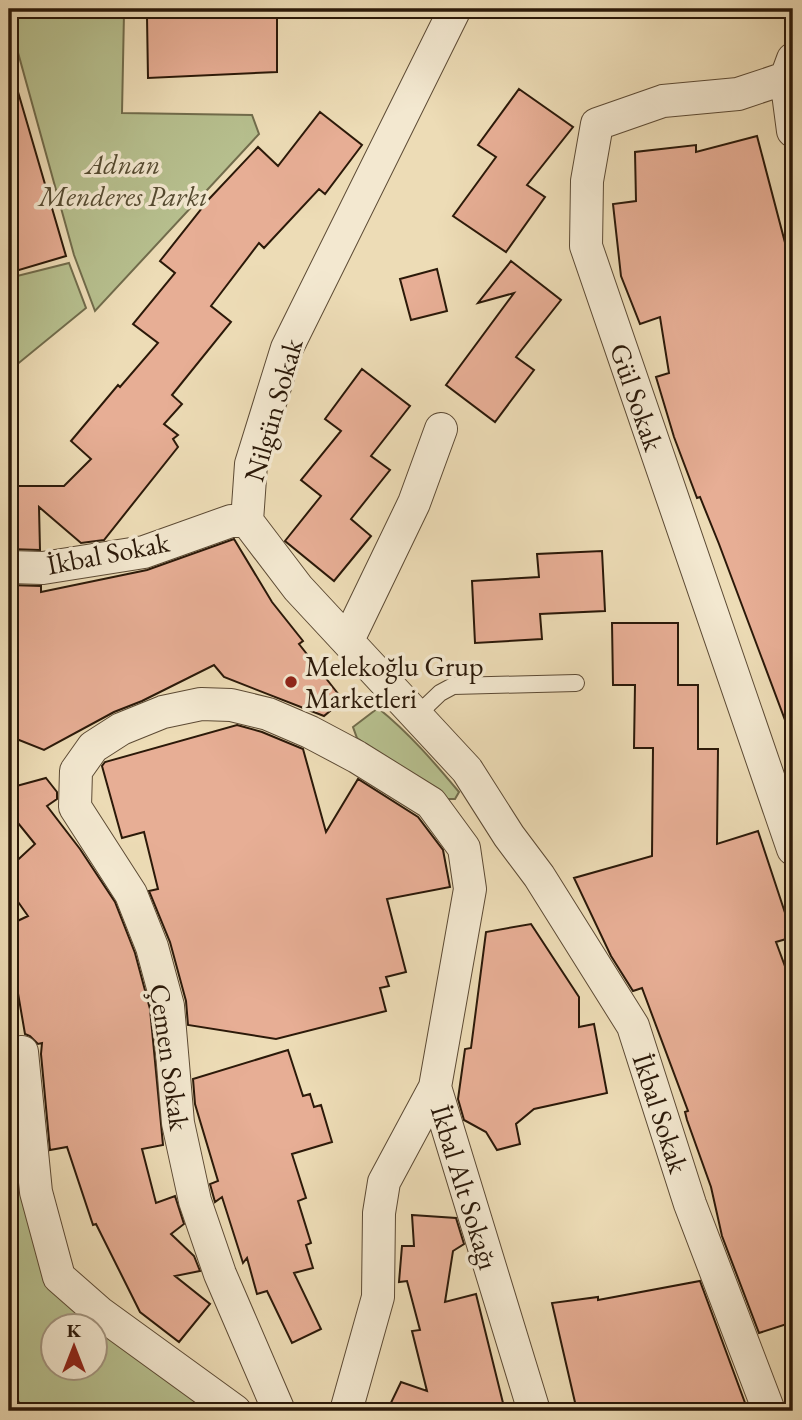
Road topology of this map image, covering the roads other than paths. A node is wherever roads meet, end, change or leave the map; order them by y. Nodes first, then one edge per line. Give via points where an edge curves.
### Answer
1 (455, 9) edge
2 (790, 68) edge
3 (793, 131) edge
4 (441, 429) dead end
5 (247, 521) junction
6 (9, 567) edge
7 (348, 639) junction
8 (576, 683) dead end
9 (417, 715) junction
10 (431, 803) joint
11 (507, 832) junction
12 (464, 848) junction
13 (793, 849) edge
14 (22, 1052) dead end
15 (435, 1087) junction
16 (235, 1411) edge
17 (279, 1411) edge
18 (346, 1411) edge
19 (534, 1411) edge
20 (769, 1411) edge

1 - 5 street, Nilgün Sokak via 287,348 251,464
2 - 3 street
2 - 13 street, Gül Sokak via 738,94 663,101 597,124 587,181 586,246
4 - 7 street via 414,503
5 - 6 street, İkbal Sokak via 231,521 144,552 43,568
5 - 7 street, Nilgün Sokak via 298,588
7 - 9 street, Nilgün Sokak
8 - 9 lane via 453,686
9 - 11 street, Nilgün Sokak via 467,770
10 - 12 street, İkbal Alt Sokağı
10 - 17 street, Çemen Sokak via 310,732 231,705 201,704 163,712 121,729 93,747 76,771 75,807 131,894 152,947 168,1006 178,1124 195,1201 220,1274
11 - 12 street
11 - 20 street, İkbal Sokak via 633,1026 690,1204
12 - 15 street, İkbal Alt Sokağı via 470,889
14 - 16 street via 36,1192 59,1277 100,1313
15 - 18 street via 384,1182 378,1297
15 - 19 street, İkbal Alt Sokağı

